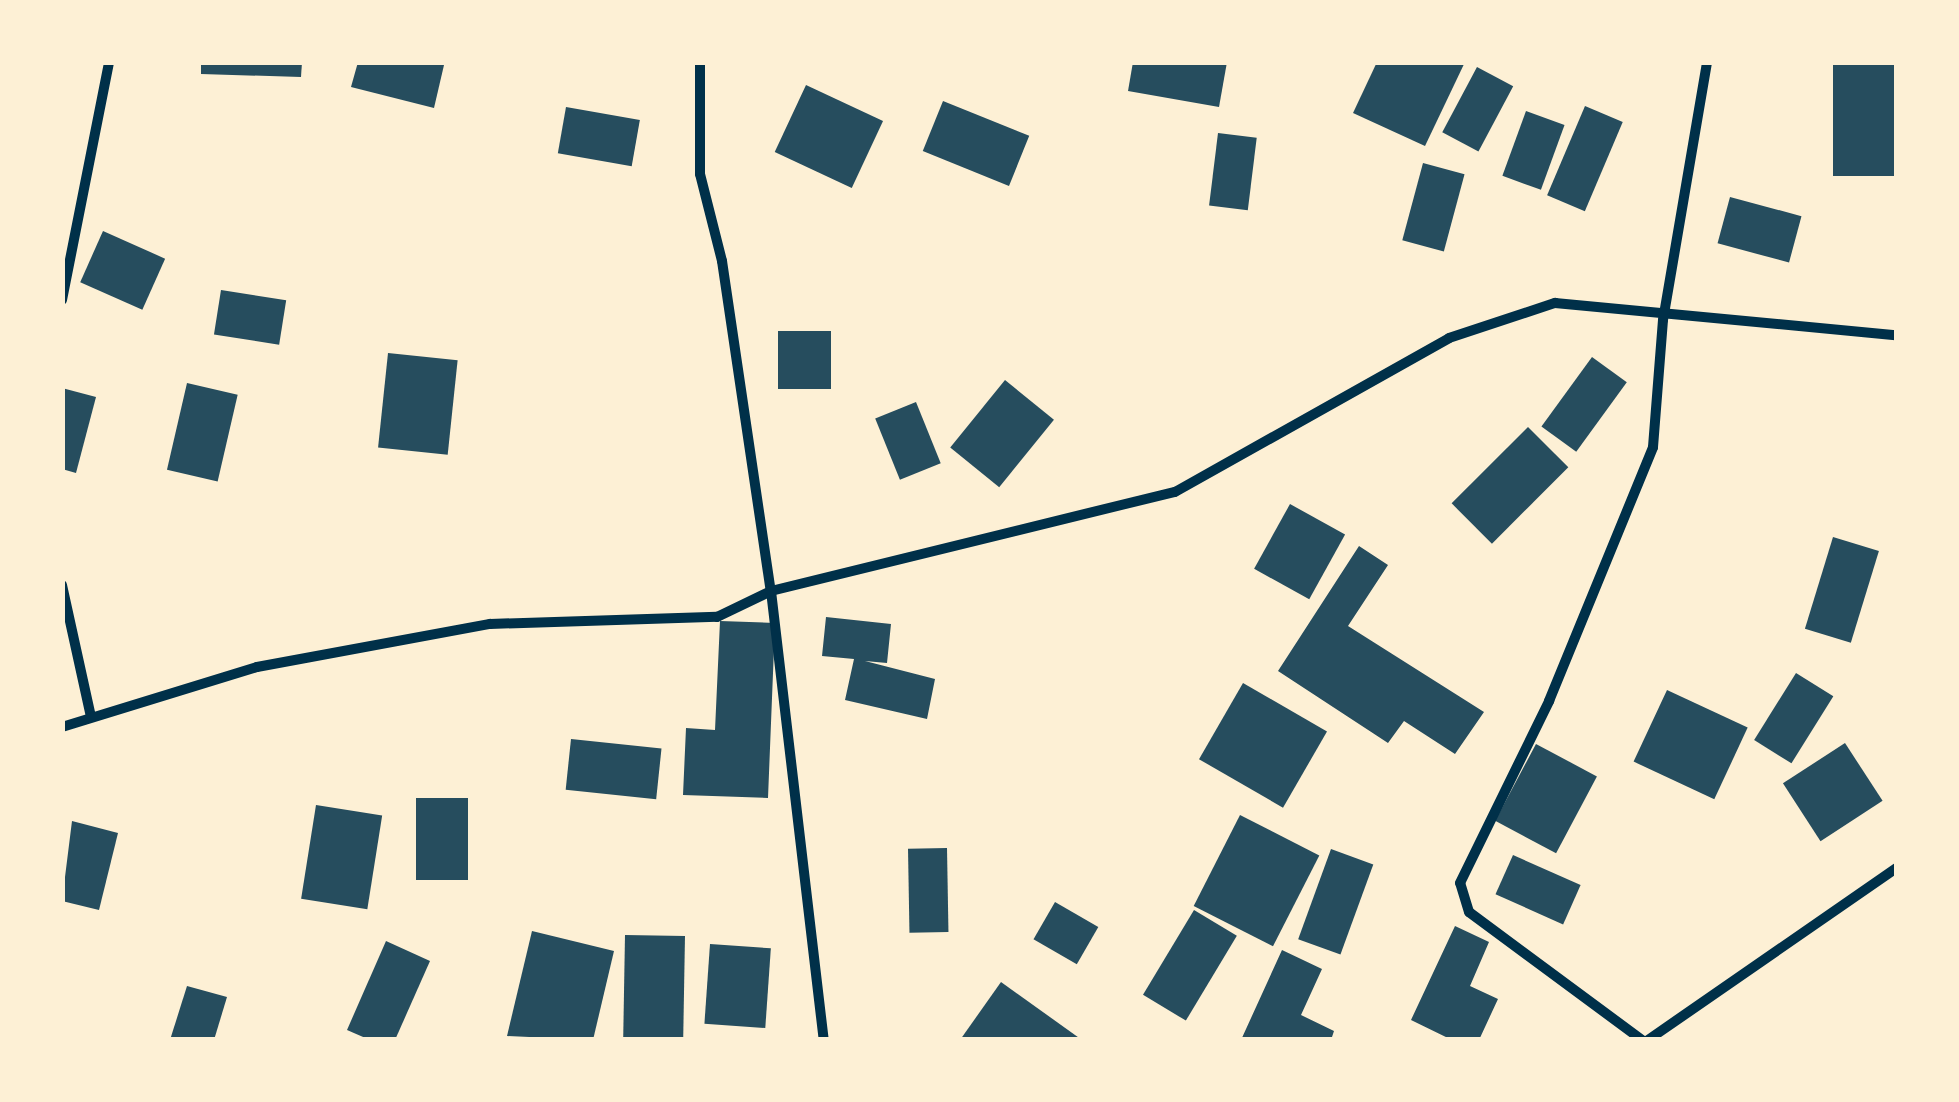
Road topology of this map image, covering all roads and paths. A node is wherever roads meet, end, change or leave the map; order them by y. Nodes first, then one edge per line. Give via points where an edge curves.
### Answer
1 (109, 62) edge
2 (700, 62) edge
3 (1706, 62) edge
4 (62, 300) edge
5 (1662, 320) junction
6 (1896, 335) edge
7 (62, 585) edge
8 (771, 591) junction
9 (91, 717) junction
10 (62, 727) edge
11 (1896, 868) edge
12 (824, 1040) edge
13 (1645, 1040) edge

1 - 4 street
2 - 8 street via 700,174 722,261
3 - 5 street
5 - 6 street
5 - 8 street via 1555,304 1449,338 1175,492
5 - 13 street via 1653,446 1548,701 1460,884 1470,912
7 - 9 street
8 - 9 street via 748,610 675,625 490,624 391,641 258,667
8 - 12 street
9 - 10 street
11 - 13 street

